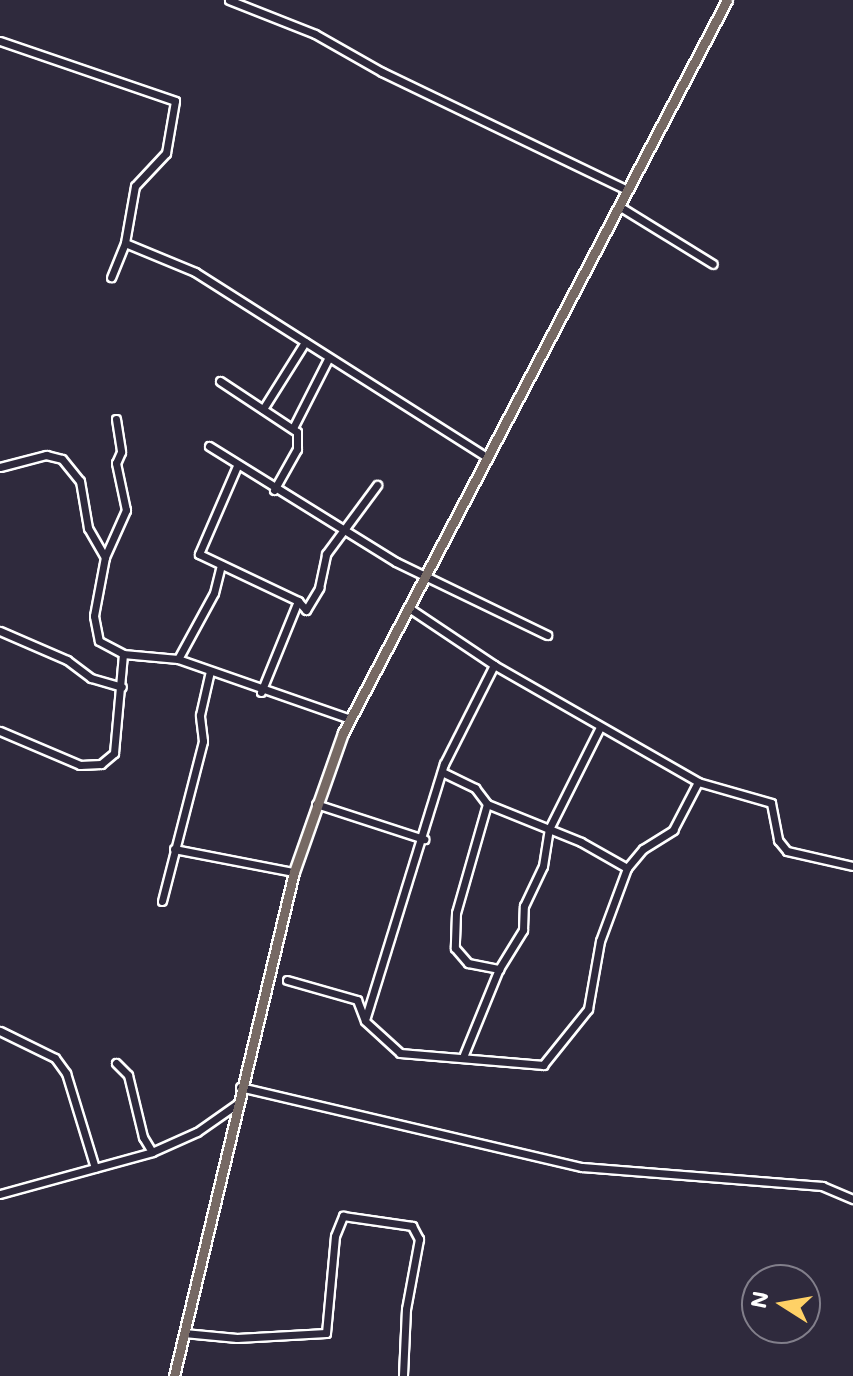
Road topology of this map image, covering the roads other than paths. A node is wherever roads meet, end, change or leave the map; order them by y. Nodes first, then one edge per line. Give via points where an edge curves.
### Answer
1 (229, 0) edge
2 (727, 0) edge
3 (0, 41) edge
4 (627, 190) junction
5 (619, 206) junction
6 (125, 243) junction
7 (713, 264) dead end
8 (111, 277) dead end
9 (305, 342) junction
10 (328, 359) junction
11 (220, 381) dead end
12 (263, 409) junction
13 (116, 419) dead end
14 (293, 428) junction
15 (209, 446) dead end
16 (487, 457) junction
17 (237, 466) junction
18 (0, 467) edge
19 (377, 485) dead end
20 (274, 490) junction
21 (340, 530) junction
22 (105, 557) junction
23 (220, 563) junction
24 (425, 574) junction
25 (298, 601) junction
26 (409, 608) junction
27 (0, 631) edge
28 (547, 635) dead end
29 (123, 654) junction
30 (178, 659) junction
31 (494, 665) junction
32 (210, 671) junction
33 (122, 687) junction
34 (261, 692) junction
35 (350, 719) junction
36 (600, 727) junction
37 (0, 731) edge
38 (442, 772) junction
39 (698, 782) junction
40 (316, 804) junction
41 (487, 804) junction
42 (549, 829) junction
43 (424, 839) junction
44 (174, 849) junction
45 (853, 866) edge
46 (627, 868) junction
47 (294, 872) junction
48 (162, 901) dead end
49 (499, 969) junction
50 (287, 980) dead end
51 (366, 1017) junction
52 (0, 1031) edge
53 (463, 1057) junction
54 (116, 1063) dead end
55 (240, 1087) junction
56 (237, 1104) junction
57 (152, 1152) junction
58 (95, 1168) junction
59 (0, 1194) edge
60 (853, 1199) edge
61 (184, 1333) junction
62 (174, 1376) edge
63 (403, 1376) edge

1 - 4 street via 315,34 382,72
2 - 4 main road
3 - 6 street via 175,101 166,153 135,186
4 - 5 main road
5 - 7 street
5 - 16 main road
6 - 8 street
6 - 9 street via 195,272
9 - 10 street
9 - 12 street
10 - 14 street
10 - 16 street
11 - 12 street
12 - 14 street
13 - 22 street via 121,452 116,463 126,510
14 - 20 street via 297,449
15 - 17 street
16 - 24 main road
17 - 20 street
17 - 23 street via 198,549
18 - 22 street via 46,455 62,459 80,481 88,528
19 - 21 street
20 - 21 street
21 - 24 street
21 - 25 street via 306,610
22 - 29 street via 95,628 99,641
23 - 25 street
23 - 30 street via 221,578
24 - 26 main road
24 - 28 street
25 - 34 street
26 - 31 street
26 - 35 main road
27 - 33 street via 67,660 91,678
29 - 30 street
29 - 33 street
30 - 32 street
31 - 36 street
31 - 38 street
32 - 34 street
32 - 44 street via 200,715 203,741
33 - 37 street via 114,753 95,767
34 - 35 street
35 - 40 main road
36 - 39 street
36 - 42 street
38 - 41 street via 475,788
38 - 43 street
39 - 45 street via 771,803 778,840 787,851
39 - 46 street via 673,830 643,849
40 - 43 street
40 - 47 main road
41 - 42 street
41 - 49 street via 452,934 459,956
42 - 46 street
42 - 49 street via 543,866 524,906 523,930
43 - 51 street
44 - 47 street
44 - 48 street
46 - 53 street via 600,941 588,1009 549,1062 537,1066
47 - 55 main road
49 - 53 street
50 - 51 street via 352,997
51 - 53 street via 393,1051
52 - 58 street via 55,1058 66,1073
54 - 57 street via 128,1075 143,1137
55 - 56 main road
55 - 60 street via 582,1167 822,1186
56 - 57 street via 197,1132
56 - 61 main road
57 - 58 street
58 - 59 street
61 - 62 main road
61 - 63 street via 237,1338 326,1333 335,1236 343,1216 412,1226 419,1239 406,1309

